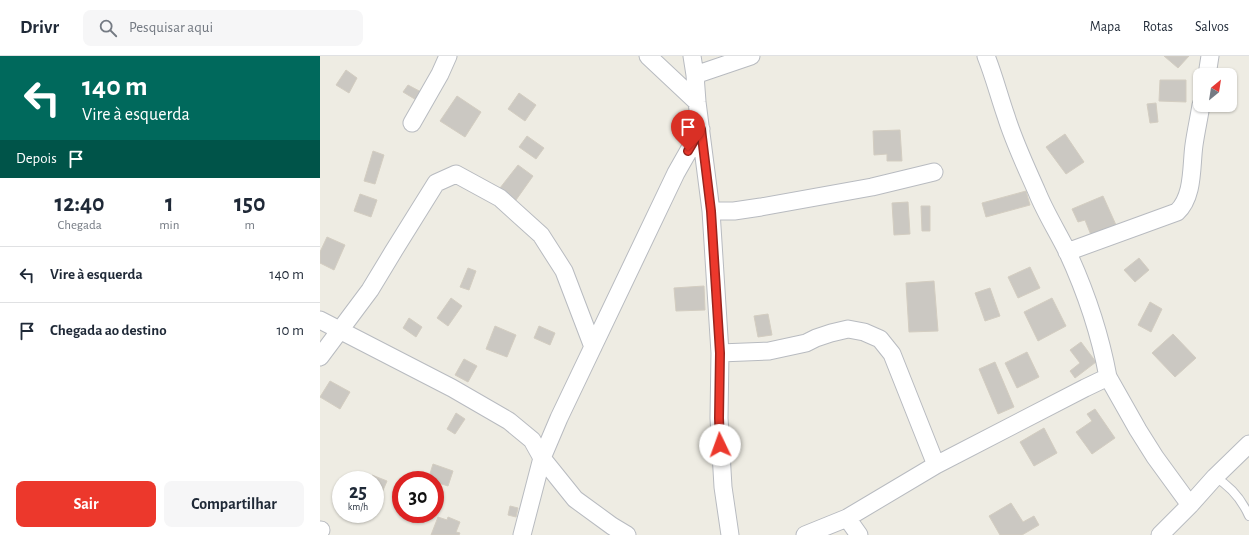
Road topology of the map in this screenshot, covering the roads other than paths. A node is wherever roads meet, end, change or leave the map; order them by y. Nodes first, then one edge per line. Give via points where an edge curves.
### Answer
1 (448, 56) edge
2 (648, 56) edge
3 (692, 56) edge
4 (751, 56) edge
5 (986, 56) edge
6 (1210, 56) edge
7 (1208, 68) edge
8 (695, 75) junction
9 (697, 102) junction
10 (1200, 112) edge
11 (412, 123) dead end
12 (701, 129) junction
13 (934, 172) dead end
14 (711, 211) junction
15 (1067, 252) junction
16 (320, 320) edge
17 (339, 330) junction
18 (593, 347) junction
19 (720, 353) junction
20 (320, 357) edge
21 (1108, 378) junction
22 (1249, 444) edge
23 (542, 458) junction
24 (936, 465) junction
25 (1215, 477) junction
26 (1190, 505) junction
27 (1249, 516) edge
28 (847, 518) junction
29 (522, 535) edge
30 (627, 535) edge
31 (730, 535) edge
32 (805, 535) edge
33 (859, 535) edge
34 (1160, 535) edge

1 - 11 street
2 - 9 street
3 - 8 street
4 - 8 street
5 - 15 street via 1006,118 1037,194
6 - 7 street
8 - 9 street
9 - 12 street
10 - 15 street via 1190,185 1183,206 1177,212
12 - 14 street
12 - 18 street via 673,180
13 - 14 street via 872,187 748,209
14 - 19 street
15 - 21 street via 1092,315
16 - 17 street
17 - 18 street via 370,290 436,183 456,174 500,198 541,235 564,271
17 - 20 street
17 - 23 street via 452,388 509,421 532,440
18 - 23 street
19 - 24 street via 769,352 848,329 864,332 880,340 892,354
19 - 31 street via 719,418 723,487
21 - 24 street
21 - 26 street via 1155,457
22 - 25 street
23 - 29 street
23 - 30 street via 575,499
24 - 28 street
25 - 26 street
25 - 27 lane via 1233,492
26 - 34 street
28 - 32 street
28 - 33 street

